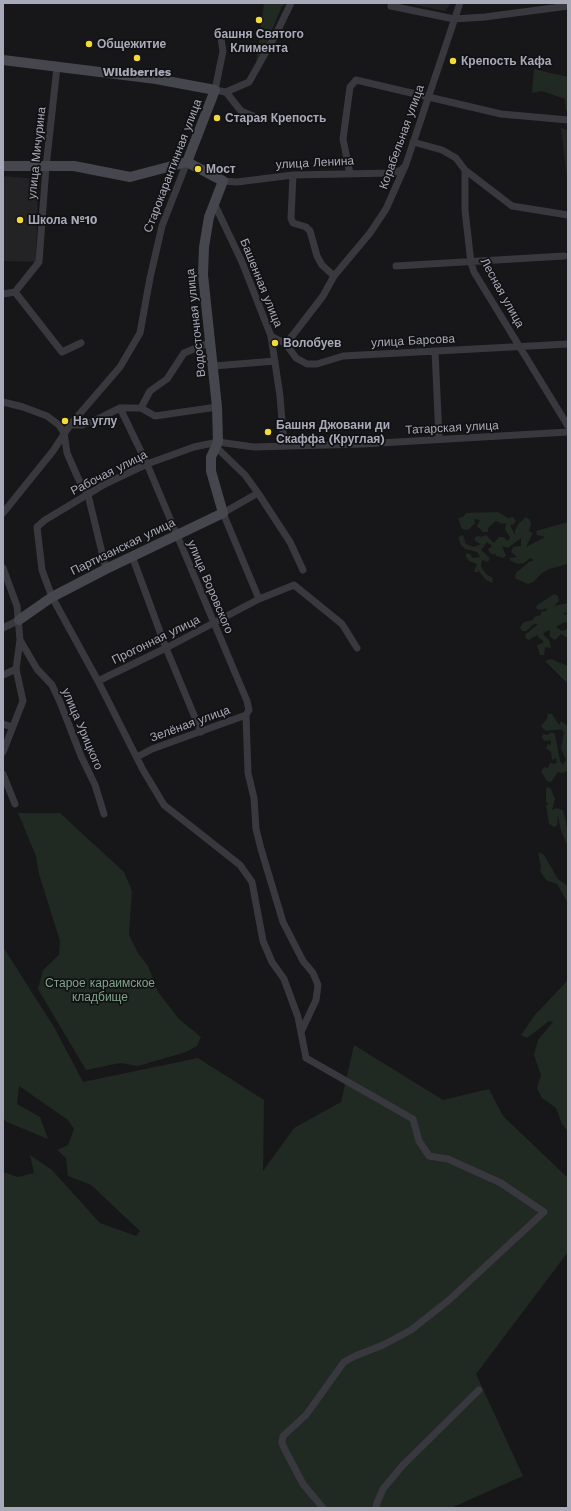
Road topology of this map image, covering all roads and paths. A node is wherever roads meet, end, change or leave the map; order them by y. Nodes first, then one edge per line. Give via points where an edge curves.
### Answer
1 (291, 3) edge
2 (460, 3) edge
3 (391, 6) dead end
4 (568, 6) edge
5 (454, 19) junction
6 (220, 32) dead end
7 (3, 60) edge
8 (57, 67) junction
9 (215, 90) junction
10 (226, 92) junction
11 (429, 97) junction
12 (262, 120) dead end
13 (568, 120) edge
14 (413, 142) junction
15 (187, 162) junction
16 (406, 164) junction
17 (3, 166) edge
18 (46, 167) junction
19 (465, 170) junction
20 (350, 174) junction
21 (293, 175) junction
22 (223, 181) junction
23 (214, 203) junction
24 (568, 215) edge
25 (564, 256) dead end
26 (471, 263) junction
27 (396, 266) dead end
28 (334, 276) junction
29 (15, 292) junction
30 (3, 294) edge
31 (271, 336) junction
32 (211, 342) junction
33 (80, 343) dead end
34 (286, 344) junction
35 (568, 344) edge
36 (520, 346) junction
37 (435, 351) junction
38 (275, 361) junction
39 (214, 366) junction
40 (3, 402) edge
41 (217, 407) junction
42 (120, 408) junction
43 (141, 408) junction
44 (70, 425) junction
45 (568, 426) edge
46 (568, 432) edge
47 (64, 433) junction
48 (439, 438) junction
49 (217, 444) junction
50 (284, 446) junction
51 (147, 464) junction
52 (258, 493) junction
53 (88, 495) junction
54 (3, 513) edge
55 (223, 513) junction
56 (176, 535) junction
57 (132, 556) junction
58 (3, 568) edge
59 (106, 569) junction
60 (303, 570) dead end
61 (52, 597) junction
62 (259, 599) junction
63 (19, 620) junction
64 (214, 624) junction
65 (3, 628) edge
66 (20, 640) junction
67 (166, 648) junction
68 (357, 648) dead end
69 (16, 669) junction
70 (3, 675) edge
71 (98, 681) junction
72 (247, 712) junction
73 (3, 724) edge
74 (12, 727) junction
75 (201, 732) junction
76 (3, 752) edge
77 (137, 757) junction
78 (3, 774) edge
79 (15, 804) dead end
80 (104, 814) dead end
81 (301, 1032) junction
82 (479, 1390) dead end
83 (323, 1508) edge
84 (376, 1508) edge

1 - 10 street via 249,82
2 - 5 street, Корабельная улица
3 - 5 street
4 - 5 street
5 - 11 street, Корабельная улица
6 - 9 street, Старокарантинная улица via 223,50
7 - 8 street
8 - 9 street via 156,79
8 - 18 street, улица Мичурина
9 - 10 street
9 - 15 street, Старокарантинная улица
10 - 12 street via 241,112
11 - 13 street via 501,114
11 - 14 street, Корабельная улица
11 - 20 street via 356,80 350,87 343,139
14 - 16 street, Корабельная улица
14 - 19 street via 442,150 456,158
15 - 18 street via 130,177 74,166
15 - 22 street
15 - 44 street, Старокарантинная улица via 162,226 140,332 120,367
16 - 20 street, улица Ленина via 401,170 392,173
16 - 28 street, Корабельная улица via 386,209 370,233
17 - 18 street
18 - 29 street, улица Мичурина via 39,262
19 - 24 street via 512,206
19 - 26 street, Лесная улица via 465,210
20 - 21 street, улица Ленина
21 - 22 street, улица Ленина via 237,182
21 - 28 street via 293,223 310,231 317,256 322,265
22 - 23 street, Водосточная улица
23 - 31 street, Башенная улица via 242,262
23 - 32 street, Водосточная улица via 209,217 202,275
25 - 26 street
26 - 27 street
26 - 36 street, Лесная улица
28 - 34 street, Корабельная улица via 323,296
29 - 30 street
29 - 33 street via 62,352
31 - 34 street, улица Барсова
31 - 38 street, Башенная улица
32 - 39 street, Водосточная улица
32 - 43 street via 184,354 168,380 150,391
34 - 37 street, улица Барсова via 296,358 306,364 317,364 343,356
35 - 36 street, улица Барсова
36 - 37 street, улица Барсова
36 - 45 street, Лесная улица
37 - 48 street
38 - 39 street
38 - 50 street, Башенная улица
39 - 41 street, Водосточная улица
40 - 47 street via 47,416 59,425
41 - 43 street via 155,416
41 - 49 street, Водосточная улица
42 - 43 street
42 - 44 street via 94,421
42 - 51 street, улица Воровского
44 - 47 street, Старокарантинная улица
46 - 48 street, Татарская улица
47 - 53 street via 67,453
47 - 54 street, Старокарантинная улица via 54,451
48 - 50 street, Татарская улица via 363,444
49 - 50 street, Татарская улица
49 - 51 street, Рабочая улица via 194,447
49 - 52 street
49 - 55 street, Водосточная улица via 211,457 211,472
51 - 53 street, Рабочая улица
51 - 56 street, улица Воровского
52 - 55 street, Партизанская улица
52 - 60 street via 290,542
53 - 59 street
53 - 61 street, Рабочая улица via 37,527 42,570
55 - 56 street, Партизанская улица
55 - 62 street
56 - 57 street, Партизанская улица
56 - 64 street, улица Воровского
57 - 59 street, Партизанская улица
57 - 67 street
58 - 63 street, улица Урицкого via 17,606
59 - 61 street, Партизанская улица
61 - 63 street, Партизанская улица
61 - 71 street
62 - 64 street, Прогонная улица
62 - 68 street, Прогонная улица via 294,585 342,624
63 - 65 street, Партизанская улица
63 - 66 street, улица Урицкого
64 - 67 street, Прогонная улица
64 - 72 street, улица Воровского via 247,701
66 - 69 street
66 - 80 street, улица Урицкого via 37,669 52,685 95,785
67 - 71 street, Прогонная улица
67 - 75 street
69 - 70 street
69 - 74 street via 23,701
71 - 77 street
72 - 75 street, Зелёная улица
72 - 81 street, улица Воровского via 248,773 261,849 283,922 318,985 316,1000
73 - 74 street
74 - 76 street
75 - 77 street, Зелёная улица
77 - 81 street via 164,805 240,865 252,882 263,941 272,962 284,980
78 - 79 street
81 - 83 street via 306,1058 413,1119 419,1142 429,1156 448,1159 501,1183 544,1212 449,1300 411,1330 383,1346 344,1362 306,1415 283,1436 282,1443 303,1484
82 - 84 street via 403,1465 383,1489

